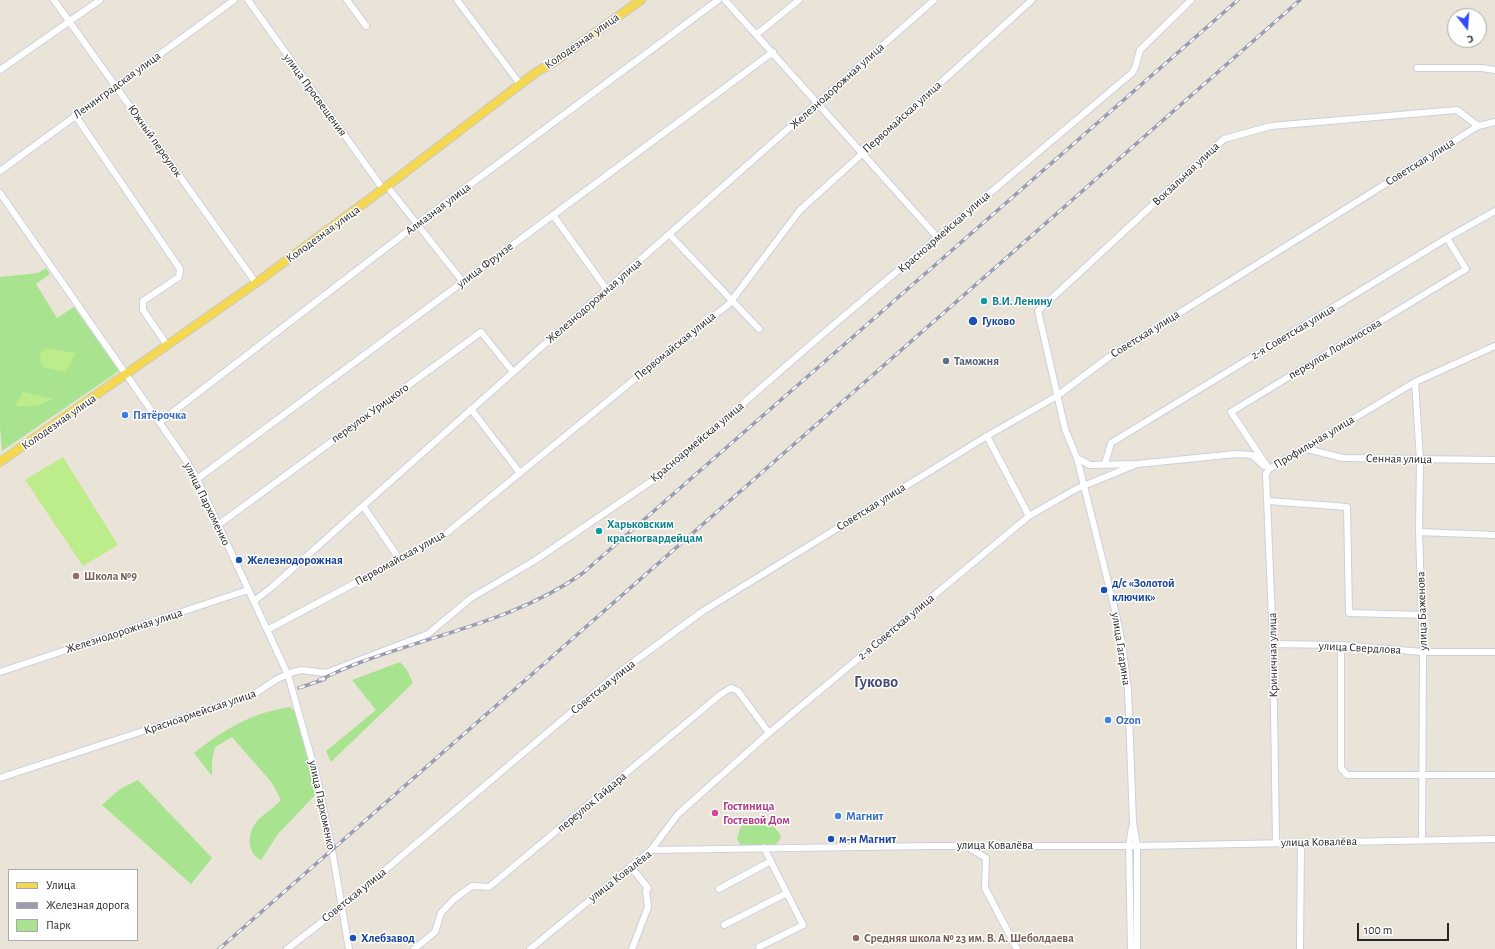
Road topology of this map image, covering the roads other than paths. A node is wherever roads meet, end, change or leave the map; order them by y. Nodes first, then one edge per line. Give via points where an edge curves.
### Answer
1 (54, 0) edge
2 (100, 0) edge
3 (234, 0) edge
4 (248, 0) edge
5 (347, 0) edge
6 (457, 0) edge
7 (641, 0) edge
8 (718, 0) edge
9 (725, 0) edge
10 (799, 0) edge
11 (934, 0) edge
12 (1032, 0) edge
13 (1191, 0) edge
14 (70, 22) junction
15 (366, 26) dead end
16 (757, 34) junction
17 (773, 52) junction
18 (1417, 68) dead end
19 (0, 70) edge
20 (1495, 70) edge
21 (520, 84) junction
22 (116, 86) junction
23 (818, 103) junction
24 (74, 116) junction
25 (1495, 122) edge
26 (1478, 126) junction
27 (863, 154) junction
28 (0, 171) edge
29 (385, 188) junction
30 (0, 193) edge
31 (1495, 211) edge
32 (553, 215) junction
33 (417, 224) junction
34 (669, 234) junction
35 (938, 238) junction
36 (1447, 238) junction
37 (463, 282) junction
38 (256, 283) junction
39 (607, 290) junction
40 (732, 300) junction
41 (759, 328) dead end
42 (167, 345) junction
43 (1495, 346) edge
44 (513, 372) junction
45 (127, 374) junction
46 (1415, 382) junction
47 (1057, 396) junction
48 (471, 409) junction
49 (160, 422) junction
50 (987, 436) junction
51 (1303, 448) junction
52 (1077, 458) junction
53 (1420, 460) junction
54 (1495, 460) edge
55 (0, 462) edge
56 (1104, 464) junction
57 (1137, 464) junction
58 (1269, 469) junction
59 (520, 474) junction
60 (197, 479) junction
61 (1084, 486) junction
62 (1268, 501) junction
63 (363, 506) junction
64 (1029, 516) junction
65 (218, 525) junction
66 (1419, 532) junction
67 (1495, 535) edge
68 (400, 560) junction
69 (248, 590) junction
70 (254, 601) junction
71 (1422, 615) junction
72 (267, 630) junction
73 (1273, 644) junction
74 (1341, 645) junction
75 (1423, 652) junction
76 (1495, 652) edge
77 (0, 672) edge
78 (288, 675) junction
79 (769, 733) junction
80 (1422, 775) junction
81 (1495, 775) edge
82 (0, 778) edge
83 (1133, 822) junction
84 (1495, 839) edge
85 (1422, 840) junction
86 (1276, 842) junction
87 (1301, 843) junction
88 (964, 846) junction
89 (1130, 846) junction
90 (1138, 846) junction
91 (764, 848) junction
92 (651, 850) junction
93 (771, 861) junction
94 (630, 866) junction
95 (719, 888) dead end
96 (787, 893) junction
97 (342, 906) junction
98 (724, 925) dead end
99 (759, 948) dead end
100 (287, 949) edge
101 (349, 949) edge
102 (414, 949) edge
103 (530, 949) edge
104 (632, 949) edge
105 (1017, 949) edge
106 (1131, 949) edge
107 (1137, 949) edge
108 (1300, 949) edge

1 - 14 street, Южный переулок
2 - 14 street
3 - 22 street, Ленинградская улица
4 - 29 street, улица Просвещения
5 - 15 street
6 - 21 street
7 - 21 main road, Колодезная улица
8 - 33 street, Алмазная улица
9 - 16 street
10 - 16 street
11 - 23 street, Железнодорожная улица
12 - 27 street, Первомайская улица
13 - 35 street, Красноармейская улица via 1140,50 1132,73
14 - 19 street
14 - 22 street, Южный переулок
16 - 17 street
17 - 23 street
17 - 32 street, улица Фрунзе
18 - 20 street
21 - 29 main road, Колодезная улица
22 - 24 street, Ленинградская улица
22 - 38 street, Южный переулок
23 - 27 street
23 - 34 street, Железнодорожная улица
24 - 28 street, Ленинградская улица
24 - 42 street via 180,269 179,276 143,301 143,310
25 - 26 street, Советская улица
26 - 47 street, Советская улица via 1109,357
26 - 47 street, Вокзальная улица via 1457,110 1271,126 1224,139 1038,311
27 - 35 street
27 - 40 street, Первомайская улица via 800,210
29 - 33 street, улица Просвещения
29 - 38 main road, Колодезная улица
30 - 45 street, улица Пархоменко
31 - 36 street, 2-я Советская улица
32 - 37 street, улица Фрунзе
32 - 39 street
33 - 37 street, улица Просвещения
33 - 49 street, Алмазная улица
34 - 39 street, Железнодорожная улица
34 - 40 street
35 - 78 street, Красноармейская улица via 662,474 534,561 471,598 428,634 326,673 301,670
36 - 56 street, 2-я Советская улица via 1111,443
36 - 58 street, переулок Ломоносова via 1466,270 1231,412
37 - 60 street, улица Фрунзе
38 - 42 main road, Колодезная улица
39 - 44 street, Железнодорожная улица
40 - 41 street
40 - 59 street, Первомайская улица
42 - 45 main road, Колодезная улица
43 - 46 street, Профильная улица
44 - 48 street, Железнодорожная улица
44 - 65 street, переулок Урицкого via 481,332
45 - 49 street, улица Пархоменко
45 - 55 main road, Колодезная улица
46 - 51 street, Профильная улица
46 - 53 street, улица Баженова
47 - 50 street, Советская улица
47 - 52 street, улица Гагарина via 1065,429
48 - 59 street
48 - 63 street, Железнодорожная улица
49 - 60 street, улица Пархоменко
50 - 64 street
50 - 97 street, Советская улица via 704,611 613,677
51 - 53 street, Сенная улица via 1343,458
51 - 58 street, Профильная улица
52 - 56 street, Профильная улица via 1090,465
52 - 61 street, улица Гагарина
53 - 54 street, Сенная улица
53 - 66 street, улица Баженова
56 - 57 street, Профильная улица
57 - 58 street, Профильная улица via 1236,454 1252,455
57 - 61 street, 2-я Советская улица
58 - 62 street, Криничная улица via 1266,474
59 - 68 street, Первомайская улица via 443,536
60 - 65 street, улица Пархоменко
61 - 64 street, 2-я Советская улица
61 - 83 street, улица Гагарина via 1122,644 1131,735
62 - 71 street via 1347,507 1349,613
62 - 73 street, Криничная улица
63 - 68 street
63 - 70 street, Железнодорожная улица
64 - 79 street, 2-я Советская улица
65 - 69 street, улица Пархоменко
66 - 67 street
66 - 71 street, улица Баженова
68 - 72 street, Первомайская улица
69 - 70 street, улица Пархоменко
69 - 77 street, Железнодорожная улица
70 - 72 street, улица Пархоменко
71 - 75 street, улица Баженова
72 - 78 street, улица Пархоменко
73 - 74 street, улица Свердлова
73 - 86 street, Криничная улица
74 - 75 street, улица Свердлова
74 - 80 street via 1342,768 1347,775
75 - 76 street, улица Свердлова
75 - 80 street, улица Баженова
78 - 82 street, Красноармейская улица via 253,695
78 - 97 street, улица Пархоменко via 317,778
79 - 92 street, 2-я Советская улица via 678,814
79 - 102 street, переулок Гайдара via 738,691 731,688 721,694 490,887 472,886 454,899 441,913 435,932
80 - 81 street
80 - 85 street, улица Баженова
83 - 89 street, улица Гагарина
83 - 90 street, улица Гагарина
84 - 85 street, улица Ковалёва
85 - 87 street, улица Ковалёва
86 - 87 street, улица Ковалёва
86 - 90 street, улица Ковалёва
87 - 108 street
88 - 89 street, улица Ковалёва
88 - 91 street, улица Ковалёва
88 - 105 street via 986,858 985,888
89 - 90 street, улица Ковалёва
89 - 106 street, улица Гагарина
90 - 107 street, улица Гагарина
91 - 92 street, улица Ковалёва
91 - 93 street
92 - 94 street, улица Ковалёва
93 - 95 street
93 - 96 street
94 - 103 street, улица Ковалёва
94 - 104 street via 648,888 648,907
96 - 98 street
96 - 99 street via 803,924
97 - 100 street, Советская улица
97 - 101 street, улица Пархоменко

